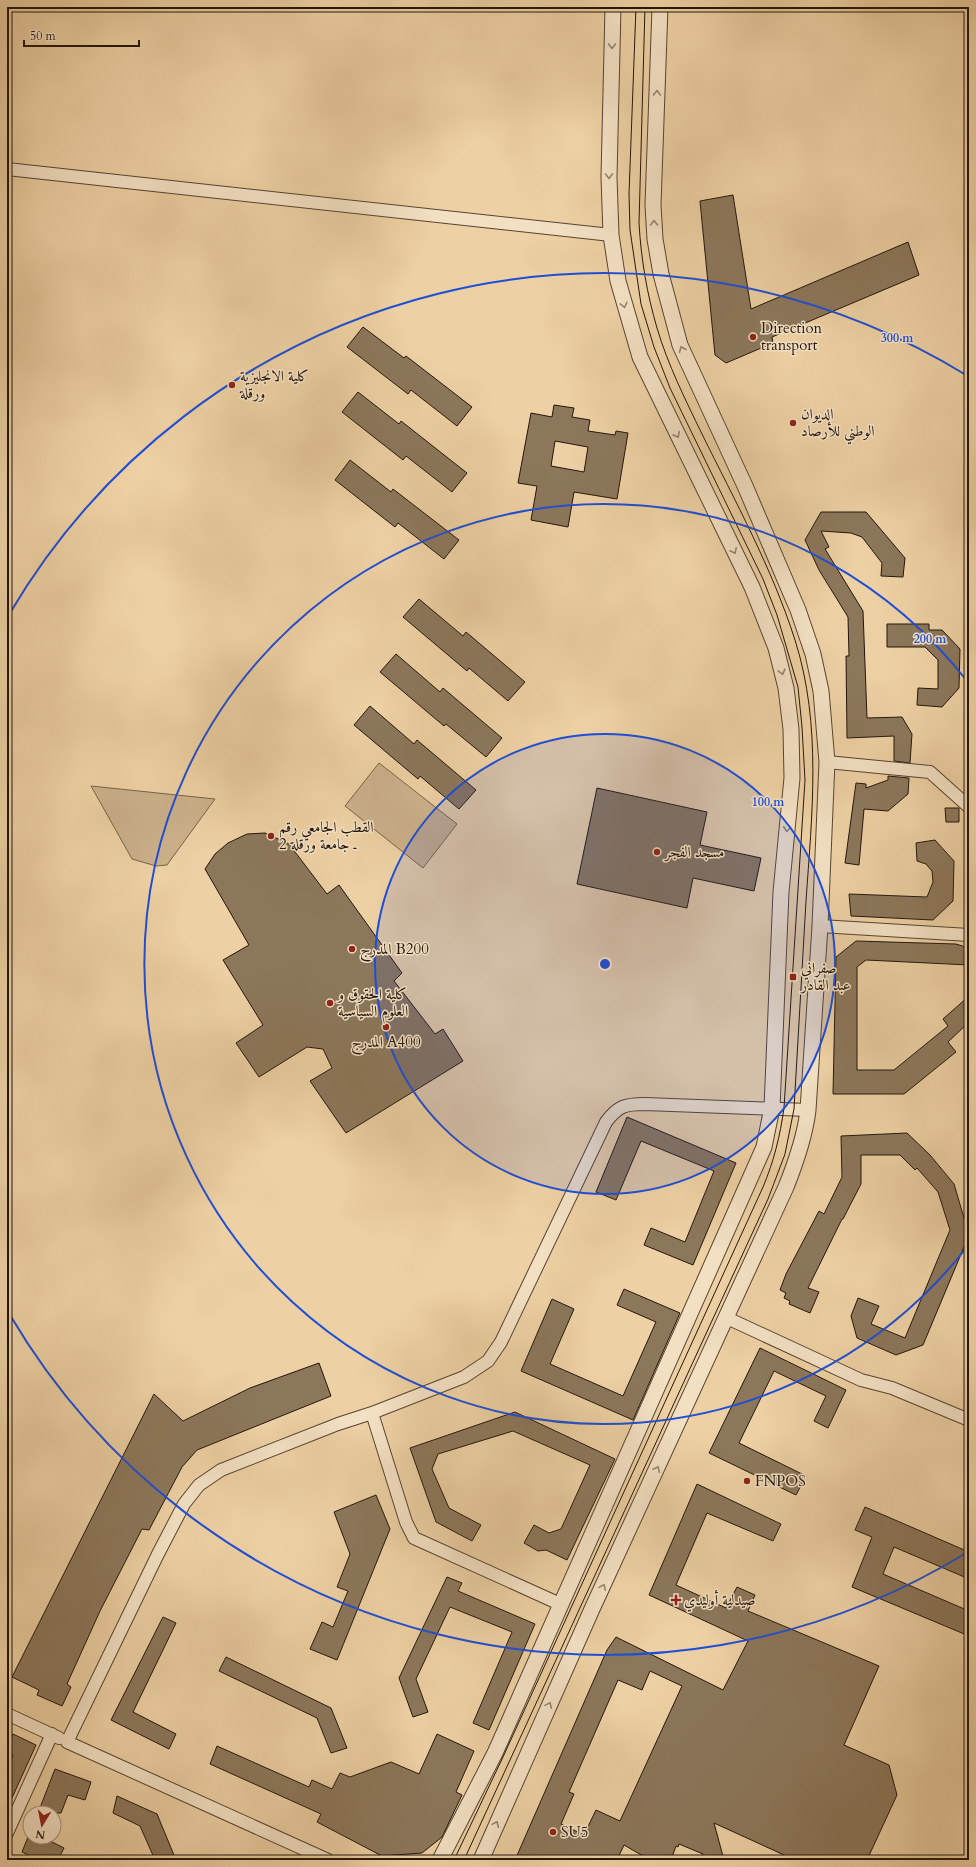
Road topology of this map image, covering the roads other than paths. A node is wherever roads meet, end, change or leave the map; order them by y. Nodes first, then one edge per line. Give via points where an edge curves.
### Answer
1 (613, 7) edge
2 (660, 7) edge
3 (7, 169) edge
4 (611, 235) junction
5 (827, 762) junction
6 (969, 807) edge
7 (820, 926) junction
8 (969, 935) edge
9 (772, 1108) junction
10 (808, 1110) junction
11 (727, 1318) junction
12 (372, 1413) junction
13 (969, 1420) edge
14 (560, 1604) junction
15 (7, 1714) edge
16 (52, 1734) junction
17 (67, 1742) junction
18 (7, 1833) edge
19 (328, 1860) edge
20 (440, 1860) edge
21 (481, 1860) edge

1 -> 4 street via 609,177
5 -> 2 street via 821,691 813,654 798,610 680,345 660,274 653,205
3 - 4 street
4 -> 9 street via 618,281 640,357 752,586 776,648 786,688 792,729 792,778 782,892
5 - 6 street via 930,772
5 - 7 street
7 - 8 street
7 - 10 street
9 - 10 street
9 - 12 street via 630,1104 614,1111 606,1122 492,1356 464,1377
9 - 14 street via 764,1146
10 - 11 street via 799,1155
11 - 13 street via 862,1380 892,1388
21 -> 11 street
12 - 14 street via 406,1522 414,1538
12 - 17 street via 221,1470 199,1485 184,1504 158,1554
14 - 20 street via 495,1753
15 - 16 street
16 - 17 street
16 - 18 street
17 - 19 street

